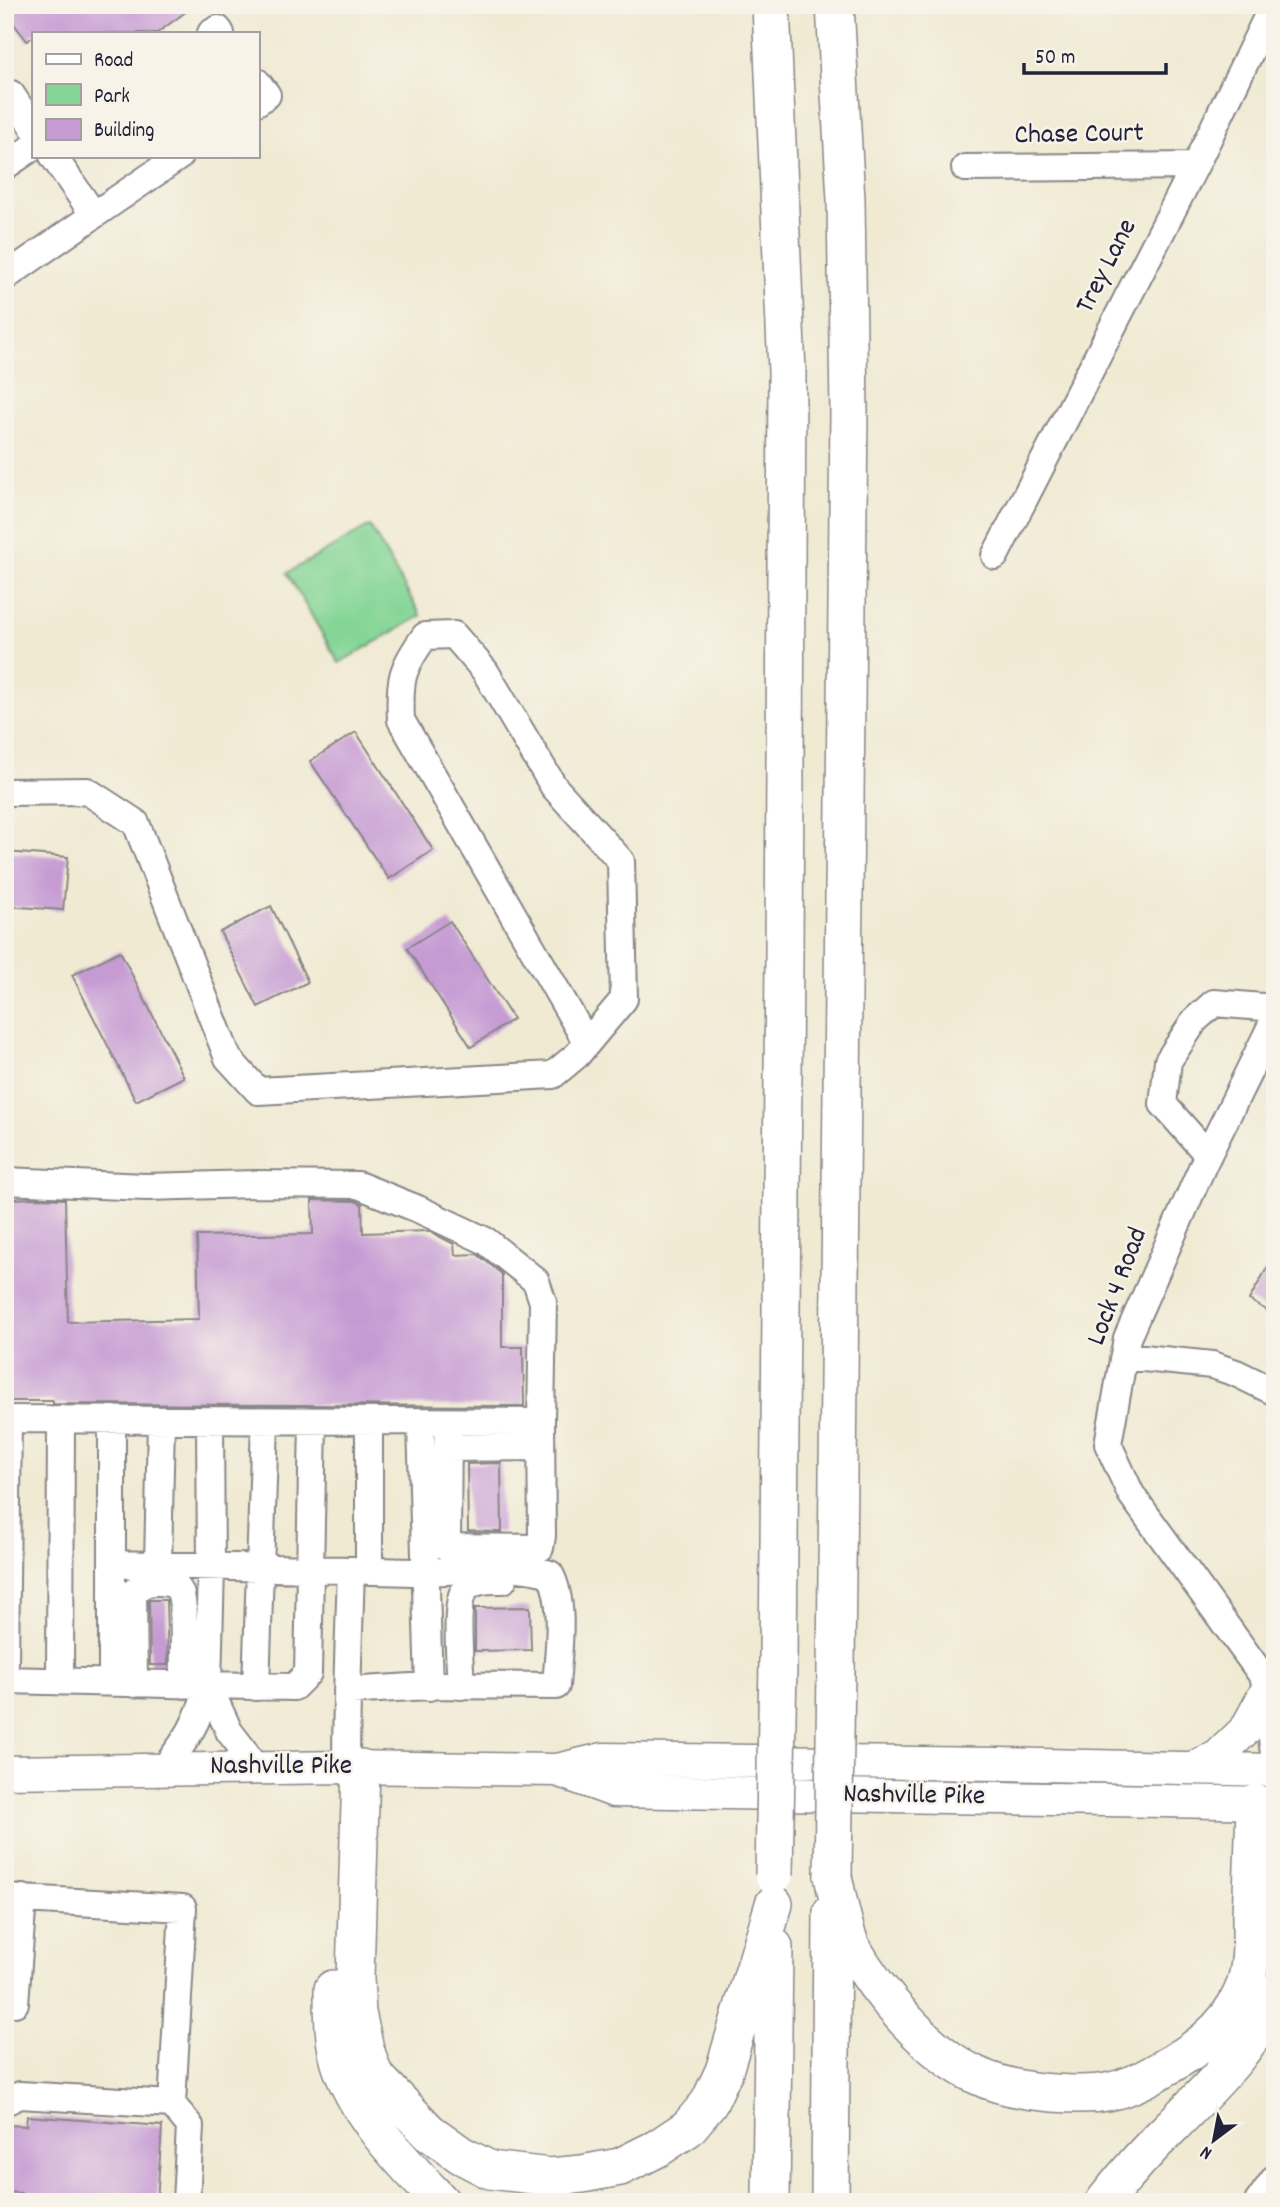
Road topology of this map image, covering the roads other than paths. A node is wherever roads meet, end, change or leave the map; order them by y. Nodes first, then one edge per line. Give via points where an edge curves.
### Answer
1 (771, 5) edge
2 (835, 5) edge
3 (1273, 5) edge
4 (259, 85) edge
5 (5, 98) edge
6 (259, 101) edge
7 (32, 126) edge
8 (32, 148) edge
9 (54, 158) edge
10 (177, 158) edge
11 (5, 166) edge
12 (1195, 166) junction
13 (965, 168) dead end
14 (94, 215) junction
15 (5, 277) edge
16 (995, 556) dead end
17 (5, 792) edge
18 (1275, 1008) edge
19 (1275, 1018) edge
20 (587, 1043) junction
21 (1208, 1155) junction
22 (5, 1181) edge
23 (1124, 1356) junction
24 (1275, 1392) edge
25 (6, 1419) edge
26 (61, 1419) junction
27 (112, 1419) junction
28 (161, 1421) junction
29 (210, 1422) junction
30 (265, 1422) junction
31 (313, 1422) junction
32 (369, 1422) junction
33 (421, 1423) junction
34 (541, 1435) junction
35 (448, 1436) junction
36 (435, 1510) junction
37 (516, 1558) junction
38 (113, 1564) junction
39 (158, 1565) junction
40 (211, 1567) junction
41 (261, 1569) junction
42 (310, 1570) junction
43 (360, 1571) junction
44 (424, 1572) junction
45 (554, 1581) junction
46 (5, 1664) edge
47 (5, 1680) edge
48 (60, 1681) junction
49 (123, 1683) junction
50 (196, 1685) junction
51 (461, 1686) junction
52 (257, 1687) junction
53 (429, 1687) junction
54 (346, 1692) junction
55 (1266, 1692) junction
56 (1275, 1761) edge
57 (255, 1768) junction
58 (348, 1768) junction
59 (1192, 1768) junction
60 (163, 1770) junction
61 (557, 1770) junction
62 (1275, 1771) edge
63 (5, 1772) edge
64 (1265, 1803) edge
65 (833, 1876) junction
66 (774, 1890) junction
67 (14, 1898) edge
68 (1275, 1992) edge
69 (5, 2002) edge
70 (5, 2102) edge
71 (172, 2104) junction
72 (1275, 2179) edge
73 (186, 2202) edge
74 (441, 2202) edge
75 (771, 2202) edge
76 (830, 2202) edge
77 (1104, 2202) edge
78 (1258, 2202) edge

1 - 66 highway, bridge via 786,372 785,959
2 - 65 highway, bridge via 846,200 849,412
3 - 12 street, Trey Lane
4 - 6 street via 267,95
5 - 7 street via 11,94
8 - 11 street
9 - 14 street
10 - 14 street
12 - 13 street, Chase Court
12 - 16 street, Trey Lane
14 - 15 street
17 - 20 street via 87,791 136,823 228,1058 258,1091 553,1075
18 - 21 street via 1214,1003 1195,1020 1168,1060 1163,1104
19 - 21 street, Lock 4 Road
20 - 20 street via 624,999 621,861 554,787 485,671 454,635 425,636 409,659 400,688 401,720
21 - 23 street, Lock 4 Road via 1127,1338
22 - 34 street via 146,1187 358,1185 486,1241 536,1281 543,1302
23 - 24 street via 1212,1365
23 - 55 street, Lock 4 Road via 1108,1444 1131,1494 1264,1678
25 - 26 street
25 - 46 street
26 - 27 street
26 - 48 street
27 - 28 street
27 - 38 street
28 - 29 street
28 - 39 street
29 - 30 street
29 - 40 street
30 - 31 street
30 - 41 street
31 - 32 street
31 - 42 street
32 - 33 street
32 - 43 street
33 - 35 street
33 - 36 street
34 - 35 street
34 - 37 street via 540,1548
35 - 36 street
36 - 37 street via 447,1547
36 - 44 street
37 - 44 street
37 - 45 street via 550,1574
38 - 39 street
38 - 49 street
39 - 40 street
40 - 41 street
40 - 50 street
41 - 42 street
41 - 52 street
42 - 43 street
42 - 52 street via 308,1673 294,1687
43 - 44 street
43 - 54 street
44 - 53 street
45 - 51 street via 484,1580 463,1592 459,1606
45 - 51 street via 559,1627 556,1686
47 - 48 street
48 - 49 street
49 - 50 street
49 - 50 street via 134,1593 149,1582 162,1582 173,1584 180,1592
50 - 52 street
50 - 57 street
50 - 60 street via 201,1711 192,1732
51 - 53 street
53 - 54 street via 395,1681
54 - 58 street
55 - 56 street, Lock 4 Road
55 - 59 main road via 1246,1729 1217,1757
57 - 58 main road, Nashville Pike
57 - 60 main road, Nashville Pike
58 - 61 main road, Nashville Pike
58 - 66 highway via 357,2013 374,2075 429,2132 490,2170 550,2177 620,2167 688,2128 709,2103 724,2071
58 - 74 highway via 333,2022 341,2067 359,2104 397,2155
59 - 61 main road, Nashville Pike via 603,1759
59 - 62 main road, Nashville Pike
60 - 63 main road, Nashville Pike
61 - 64 main road, Nashville Pike via 614,1791
62 - 64 main road
64 - 65 highway via 1243,1992 1222,2025 1198,2048 1137,2084 1110,2093 1081,2095 1006,2087 949,2059 897,2011 851,1945
65 - 76 highway
66 - 75 highway
67 - 69 street via 15,2003
67 - 71 street via 183,1908
68 - 77 highway via 1253,2036 1227,2071 1137,2161
70 - 71 street via 20,2095
71 - 73 street via 190,2126
72 - 78 street

